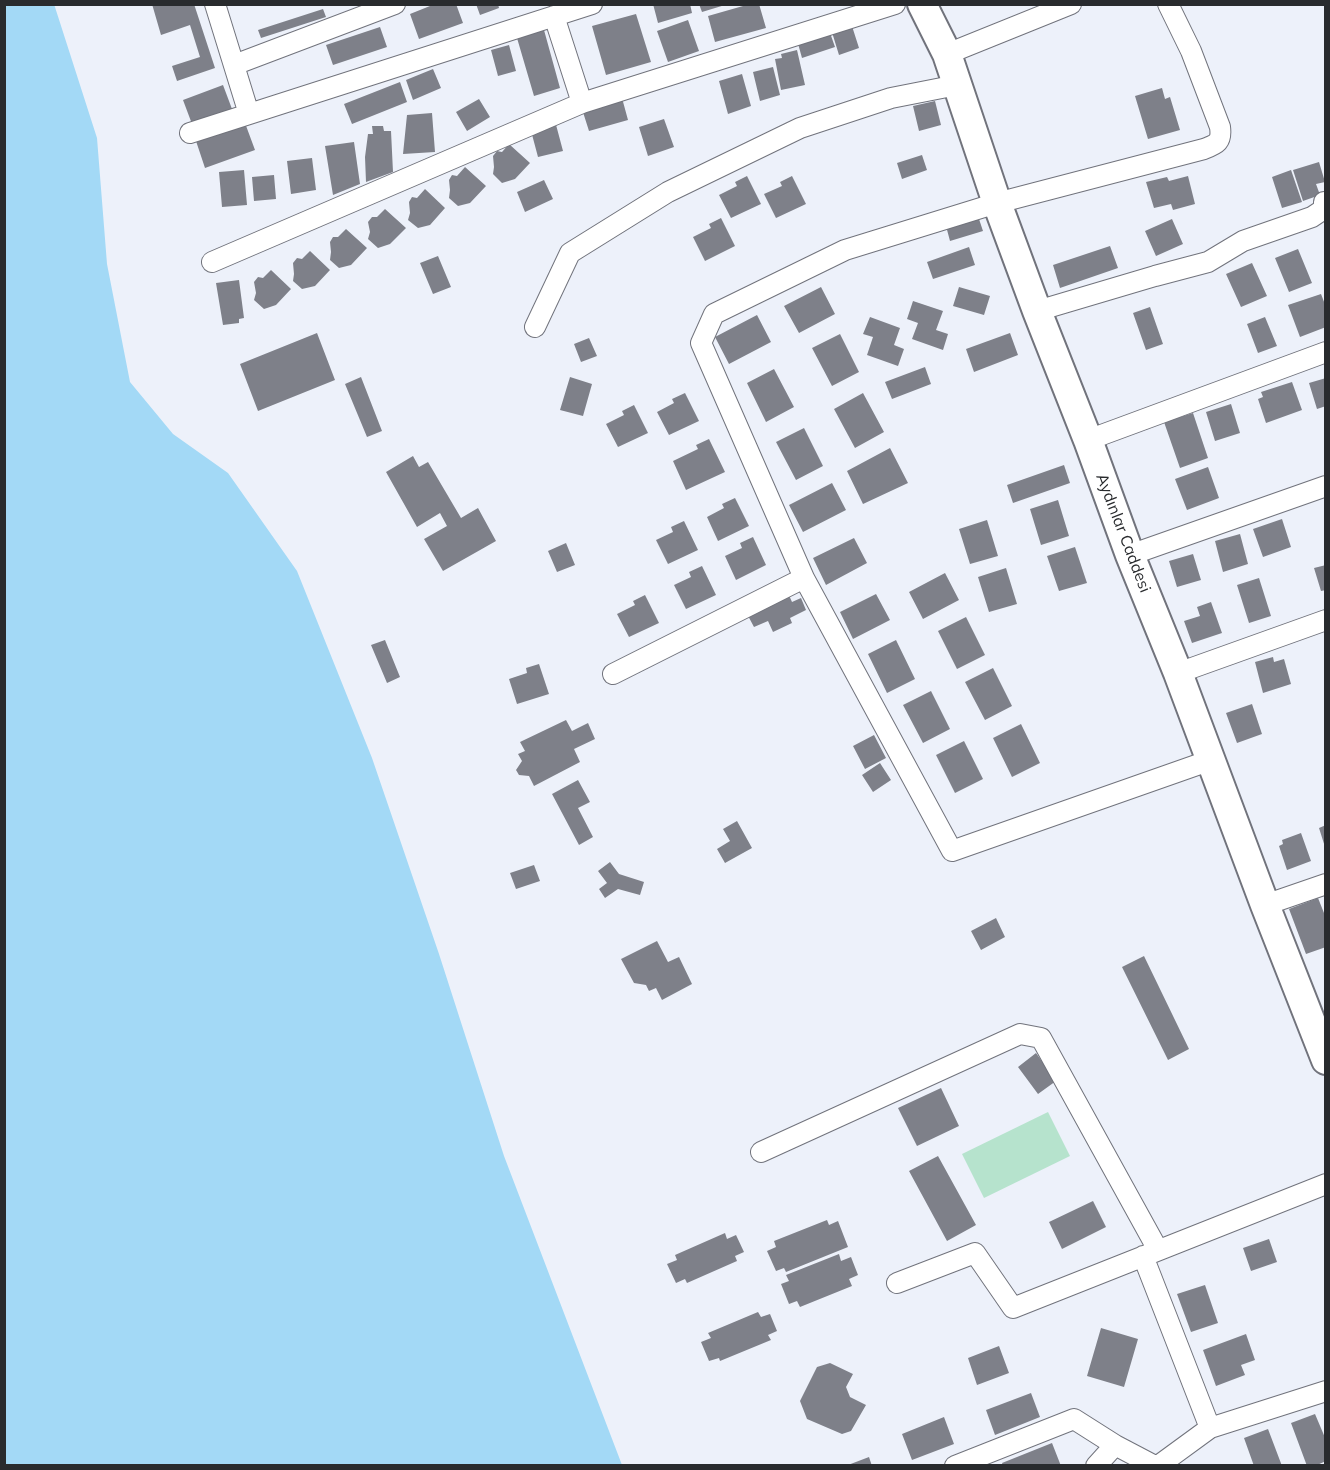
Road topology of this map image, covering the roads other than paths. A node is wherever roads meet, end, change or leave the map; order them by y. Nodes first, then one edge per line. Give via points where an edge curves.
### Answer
1 (215, 4) edge
2 (395, 4) edge
3 (592, 4) edge
4 (895, 4) edge
5 (922, 4) edge
6 (1071, 4) edge
7 (1168, 4) edge
8 (554, 16) junction
9 (946, 54) junction
10 (234, 65) junction
11 (957, 85) junction
12 (582, 103) junction
13 (249, 114) junction
14 (190, 133) dead end
15 (1324, 202) dead end
16 (998, 203) junction
17 (212, 262) dead end
18 (1037, 311) junction
19 (535, 327) dead end
20 (1326, 352) edge
21 (1088, 440) junction
22 (1326, 486) edge
23 (1130, 555) junction
24 (804, 578) junction
25 (1326, 620) edge
26 (1178, 673) junction
27 (614, 674) dead end
28 (1211, 760) junction
29 (1326, 884) edge
30 (1265, 905) junction
31 (1319, 1022) edge
32 (1326, 1060) edge
33 (761, 1152) dead end
34 (1326, 1184) edge
35 (1150, 1253) junction
36 (897, 1283) dead end
37 (1326, 1391) edge
38 (1210, 1428) junction
39 (1115, 1445) junction
40 (955, 1466) edge
41 (1096, 1466) edge
42 (1156, 1466) edge

1 - 10 street
2 - 10 street
3 - 8 street
4 - 12 street
5 - 9 street, Aydınlar Caddesi
6 - 9 street
7 - 16 street via 1220,127 1217,143
8 - 12 street
8 - 13 street
9 - 11 street, Aydınlar Caddesi
10 - 13 street
11 - 16 street, Aydınlar Caddesi
11 - 19 street via 891,98 800,128 668,192 570,253
12 - 17 street
13 - 14 street
15 - 18 street via 1324,208 1312,216 1243,242 1208,262
16 - 18 street, Aydınlar Caddesi
16 - 24 street via 845,250 714,314 701,343
18 - 21 street, Aydınlar Caddesi
20 - 21 street
21 - 23 street, Aydınlar Caddesi
22 - 23 street
23 - 26 street, Aydınlar Caddesi
24 - 27 street
24 - 28 street via 952,851
25 - 26 street
26 - 28 street, Aydınlar Caddesi
28 - 30 street, Aydınlar Caddesi
29 - 30 street
30 - 31 street, Aydınlar Caddesi
31 - 32 street, Aydınlar Caddesi
33 - 35 street via 1020,1034 1041,1038
34 - 35 street
35 - 36 street via 1013,1308 975,1253
35 - 38 street
37 - 38 street
38 - 42 street
39 - 40 street via 1074,1419
39 - 41 street
39 - 42 street

